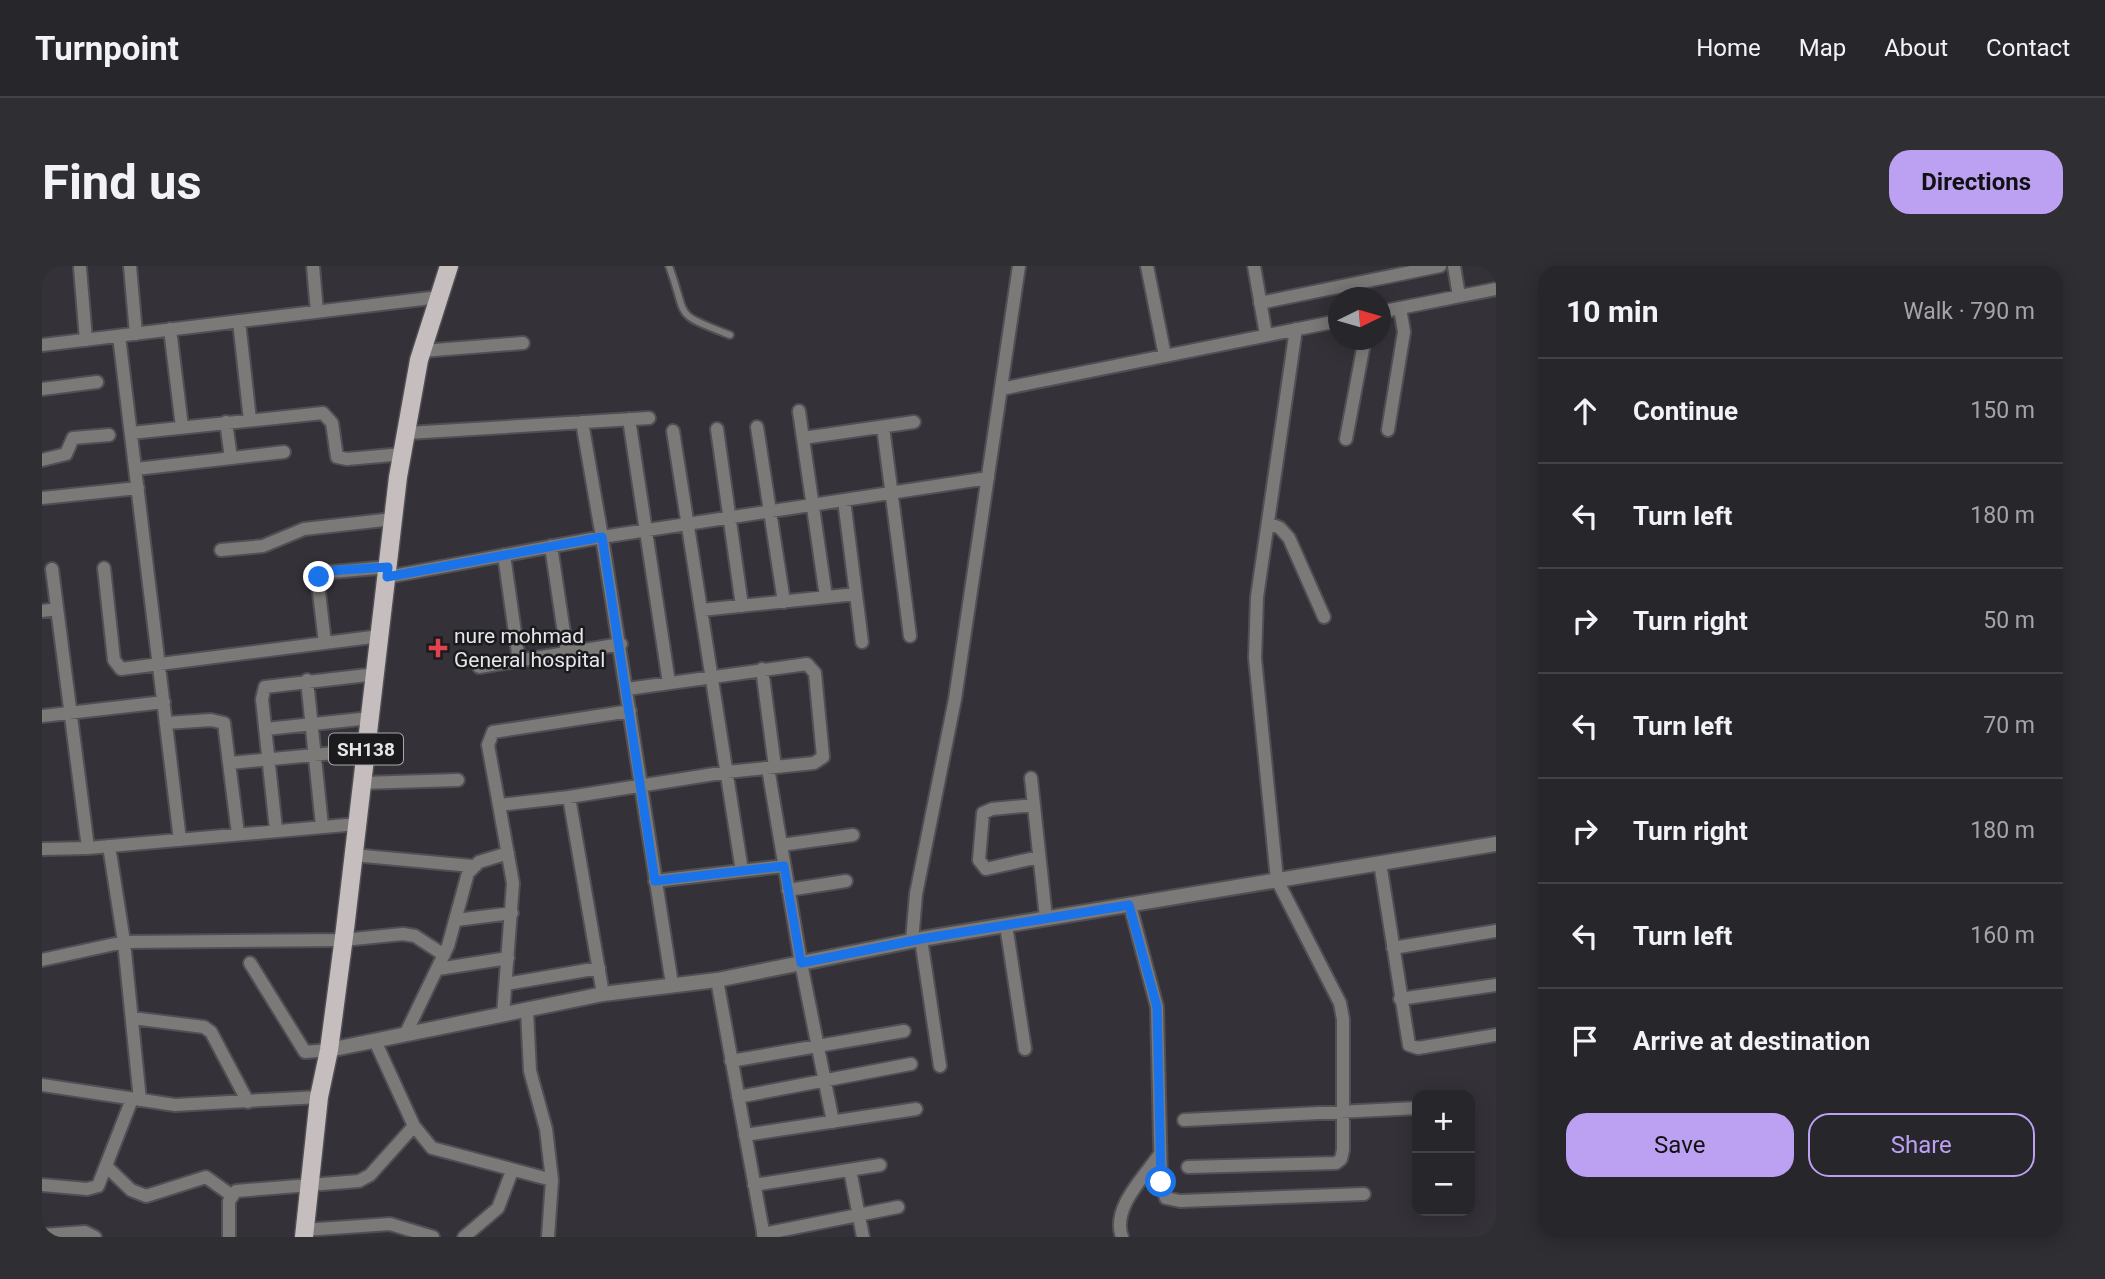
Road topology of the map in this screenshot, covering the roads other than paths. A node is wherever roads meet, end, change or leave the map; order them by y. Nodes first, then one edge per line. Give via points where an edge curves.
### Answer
1 (130, 266) edge
2 (313, 266) edge
3 (449, 266) edge
4 (669, 266) edge
5 (1019, 266) edge
6 (1147, 266) edge
7 (1254, 266) edge
8 (1440, 266) edge
9 (1454, 266) edge
10 (80, 268) dead end
11 (1496, 289) edge
12 (1459, 296) junction
13 (439, 297) junction
14 (1260, 303) junction
15 (1400, 308) junction
16 (1391, 310) edge
17 (317, 312) junction
18 (239, 321) junction
19 (1328, 322) edge
20 (1296, 329) junction
21 (170, 330) junction
22 (136, 334) junction
23 (730, 335) dead end
24 (1266, 335) junction
25 (119, 336) junction
26 (86, 340) junction
27 (523, 343) dead end
28 (42, 345) edge
29 (1363, 350) edge
30 (422, 351) junction
31 (1165, 356) junction
32 (97, 382) dead end
33 (42, 389) edge
34 (1001, 389) junction
35 (799, 411) dead end
36 (649, 418) dead end
37 (629, 419) junction
38 (250, 420) junction
39 (226, 422) junction
40 (582, 422) junction
41 (914, 422) dead end
42 (182, 427) junction
43 (757, 427) dead end
44 (883, 427) junction
45 (717, 429) dead end
46 (1388, 430) dead end
47 (673, 431) dead end
48 (131, 433) junction
49 (408, 433) junction
50 (109, 435) dead end
51 (803, 438) junction
52 (1346, 439) dead end
53 (284, 452) dead end
54 (403, 454) junction
55 (231, 458) junction
56 (42, 460) edge
57 (136, 469) junction
58 (988, 478) junction
59 (138, 488) junction
60 (891, 493) junction
61 (42, 498) edge
62 (844, 500) junction
63 (813, 505) junction
64 (770, 512) junction
65 (730, 518) junction
66 (393, 519) junction
67 (1268, 523) junction
68 (688, 525) junction
69 (646, 530) junction
70 (602, 537) junction
71 (551, 546) junction
72 (221, 550) dead end
73 (504, 555) junction
74 (104, 568) dead end
75 (52, 569) dead end
76 (388, 572) junction
77 (856, 594) junction
78 (826, 597) junction
79 (784, 602) junction
80 (742, 606) junction
81 (57, 609) junction
82 (701, 610) junction
83 (42, 611) edge
84 (1324, 617) dead end
85 (380, 636) junction
86 (910, 636) dead end
87 (862, 642) dead end
88 (325, 643) junction
89 (621, 644) junction
90 (567, 653) junction
91 (519, 661) junction
92 (159, 665) junction
93 (479, 667) dead end
94 (762, 669) junction
95 (376, 674) junction
96 (712, 676) junction
97 (307, 680) junction
98 (669, 683) junction
99 (627, 689) junction
100 (164, 702) junction
101 (630, 711) junction
102 (70, 713) junction
103 (42, 716) edge
104 (370, 718) junction
105 (166, 723) junction
106 (312, 724) junction
107 (266, 729) junction
108 (366, 750) junction
109 (315, 755) junction
110 (270, 759) junction
111 (230, 763) junction
112 (772, 768) junction
113 (727, 772) junction
114 (1031, 778) dead end
115 (458, 780) dead end
116 (362, 783) junction
117 (640, 783) junction
118 (569, 797) junction
119 (499, 805) junction
120 (1034, 805) junction
121 (357, 824) junction
122 (322, 827) junction
123 (276, 830) junction
124 (238, 834) junction
125 (853, 835) dead end
126 (180, 840) junction
127 (1496, 844) edge
128 (781, 845) junction
129 (109, 846) junction
130 (88, 848) junction
131 (42, 849) edge
132 (508, 853) junction
133 (354, 855) junction
134 (1039, 857) junction
135 (1380, 863) junction
136 (472, 866) junction
137 (784, 866) junction
138 (742, 871) junction
139 (1277, 880) junction
140 (655, 881) junction
141 (846, 881) dead end
142 (788, 890) junction
143 (1129, 905) junction
144 (512, 913) junction
145 (1046, 918) junction
146 (456, 920) junction
147 (1006, 925) junction
148 (1496, 931) edge
149 (343, 940) junction
150 (917, 940) junction
151 (124, 942) junction
152 (1393, 948) junction
153 (444, 955) junction
154 (508, 958) junction
155 (42, 960) edge
156 (250, 963) dead end
157 (801, 963) junction
158 (438, 968) junction
159 (598, 968) junction
160 (717, 980) junction
161 (506, 984) junction
162 (672, 984) junction
163 (1496, 985) edge
164 (603, 994) junction
165 (1400, 999) junction
166 (527, 1010) junction
167 (503, 1015) junction
168 (132, 1018) junction
169 (904, 1031) dead end
170 (405, 1035) junction
171 (1496, 1035) edge
172 (375, 1041) junction
173 (818, 1046) junction
174 (1025, 1049) dead end
175 (329, 1050) junction
176 (731, 1061) junction
177 (911, 1064) dead end
178 (940, 1066) dead end
179 (825, 1080) junction
180 (42, 1085) edge
181 (318, 1097) junction
182 (738, 1097) junction
183 (136, 1099) junction
184 (248, 1102) junction
185 (1412, 1108) edge
186 (916, 1109) dead end
187 (1343, 1112) junction
188 (1184, 1120) dead end
189 (833, 1122) junction
190 (414, 1126) junction
191 (745, 1135) junction
192 (1160, 1154) junction
193 (880, 1165) dead end
194 (107, 1167) junction
195 (1188, 1167) dead end
196 (850, 1170) junction
197 (512, 1171) junction
198 (552, 1180) junction
199 (309, 1184) junction
200 (42, 1185) edge
201 (754, 1185) junction
202 (1364, 1194) dead end
203 (231, 1195) junction
204 (898, 1206) dead end
205 (859, 1214) junction
206 (304, 1234) edge
207 (42, 1235) edge
208 (764, 1235) edge
209 (95, 1237) edge
210 (229, 1237) edge
211 (433, 1237) edge
212 (464, 1237) edge
213 (548, 1237) edge
214 (863, 1237) edge
215 (1122, 1237) edge

1 - 22 street
2 - 17 street
3 - 13 main road, SH138
4 - 23 lane via 678,301 689,319
5 - 34 street
6 - 31 street
7 - 14 street
8 - 14 street
9 - 12 street
10 - 26 street
11 - 12 street
12 - 15 street
13 - 17 street
13 - 30 main road, SH138
14 - 24 street
15 - 16 street
15 - 46 street via 1404,332
17 - 18 street
18 - 21 street
18 - 38 street
19 - 20 street
20 - 24 street
20 - 67 street
21 - 22 street
21 - 42 street
22 - 25 street
24 - 31 street
25 - 26 street
25 - 48 street
26 - 28 street
27 - 30 street
29 - 52 street
30 - 49 main road, SH138
31 - 34 street
32 - 33 street
34 - 58 street
35 - 51 street
36 - 37 street
37 - 40 street
37 - 69 street
38 - 39 street
38 - 54 street via 323,413 332,423 337,457
39 - 42 street
39 - 55 street
40 - 49 street
40 - 70 street
41 - 44 street
42 - 48 street
43 - 64 street
44 - 51 street
44 - 60 street
45 - 65 street
47 - 68 street
48 - 57 street
49 - 54 main road, SH138
50 - 56 street via 73,438 66,454
51 - 63 street
53 - 55 street
54 - 66 main road, SH138
55 - 57 street
57 - 59 street
58 - 60 street
58 - 150 street via 955,699 916,894
59 - 61 street
59 - 92 street
60 - 62 street
60 - 86 street
62 - 63 street
62 - 77 street
63 - 64 street
63 - 78 street
64 - 65 street
64 - 79 street
65 - 68 street
65 - 80 street
66 - 72 street via 304,529 262,546
66 - 76 main road, SH138
67 - 84 street via 1289,538
67 - 139 street via 1257,597 1255,658
68 - 69 street
68 - 82 street
69 - 70 street
69 - 98 street
70 - 71 street
70 - 89 street
71 - 73 street
71 - 90 street
73 - 76 street
73 - 91 street
74 - 92 street via 116,667 127,670
75 - 81 street
76 - 85 main road, SH138
76 - 88 street via 321,573 318,584
77 - 78 street
77 - 87 street
78 - 79 street
79 - 80 street
80 - 82 street
81 - 83 street
81 - 102 street
82 - 96 street
85 - 88 street
85 - 95 main road, SH138
88 - 92 street
89 - 90 street
89 - 99 street
90 - 91 street
91 - 93 street
92 - 100 street
94 - 96 street
94 - 112 street
94 - 112 street via 801,663 815,673 823,757 814,763
95 - 97 street
95 - 104 main road, SH138
96 - 98 street
96 - 113 street
97 - 106 street
97 - 107 street via 265,687
98 - 99 street
99 - 101 street
100 - 102 street
100 - 105 street
101 - 117 street
101 - 119 street via 493,732 488,745
102 - 103 street
102 - 130 street
104 - 106 street
104 - 108 main road, SH138
105 - 111 street via 224,723
105 - 126 street
106 - 107 street
106 - 109 street
107 - 110 street
108 - 109 street
108 - 116 main road, SH138
109 - 110 street
109 - 122 street
110 - 111 street
110 - 123 street
111 - 124 street
112 - 113 street
112 - 128 street
113 - 117 street
113 - 138 street
114 - 120 street
115 - 116 street
116 - 121 main road, SH138
117 - 118 street
117 - 140 street
118 - 119 street
118 - 159 street
119 - 132 street
120 - 134 street
120 - 134 street via 983,813 979,865 986,869
121 - 122 street
121 - 133 main road, SH138
122 - 123 street
123 - 124 street
124 - 126 street
125 - 128 street
126 - 129 street
127 - 135 street
128 - 137 street
129 - 130 street
129 - 151 street
130 - 131 street
132 - 136 street
132 - 144 street
133 - 136 street
133 - 149 main road, SH138
134 - 145 street
135 - 139 street
135 - 152 street
136 - 146 street
137 - 138 street
137 - 142 street
138 - 140 street
139 - 143 street
139 - 187 street via 1340,1003
140 - 162 street
141 - 142 street
142 - 157 street
143 - 145 street
143 - 192 street via 1157,1007
144 - 146 street
144 - 154 street
145 - 147 street
146 - 153 street
147 - 150 street
147 - 174 street
148 - 152 street
149 - 151 street
149 - 153 street via 410,934
149 - 175 main road, SH138
150 - 157 street
150 - 178 street
151 - 155 street
151 - 168 street
152 - 165 street
153 - 158 street
154 - 158 street
154 - 161 street
156 - 175 street via 305,1052
157 - 160 street
157 - 173 street
158 - 170 street
159 - 161 street
159 - 164 street
160 - 162 street
160 - 176 street
161 - 167 street
162 - 164 street
163 - 165 street
164 - 166 street
165 - 171 street via 1407,1041 1413,1048
166 - 167 street
166 - 198 street via 530,1071 546,1129
167 - 170 street
168 - 183 street
168 - 184 street via 204,1027 211,1032
169 - 173 street
170 - 172 street
172 - 175 street
172 - 190 street
173 - 176 street
173 - 179 street
175 - 181 main road, SH138
176 - 182 street
177 - 179 street
179 - 182 street
179 - 189 street
180 - 183 street
181 - 184 street
181 - 199 main road, SH138
182 - 191 street
183 - 184 street via 175,1105
183 - 194 street
185 - 187 street
186 - 189 street
187 - 188 street
187 - 195 street via 1343,1150 1336,1163
189 - 191 street
190 - 197 street via 432,1148
190 - 199 street via 370,1175 359,1181
191 - 201 street
192 - 202 street via 1163,1192 1172,1200
192 - 215 street via 1124,1207 1119,1225
193 - 196 street
194 - 200 street via 93,1188
194 - 203 street via 131,1190 146,1196 206,1177
196 - 201 street
196 - 205 street
197 - 198 street
197 - 212 street via 498,1208
198 - 213 street
199 - 203 street via 243,1189
199 - 206 main road, SH138
201 - 208 street
203 - 210 street
204 - 205 street
205 - 208 street
205 - 214 street
206 - 211 street via 390,1224
207 - 209 street via 85,1232

